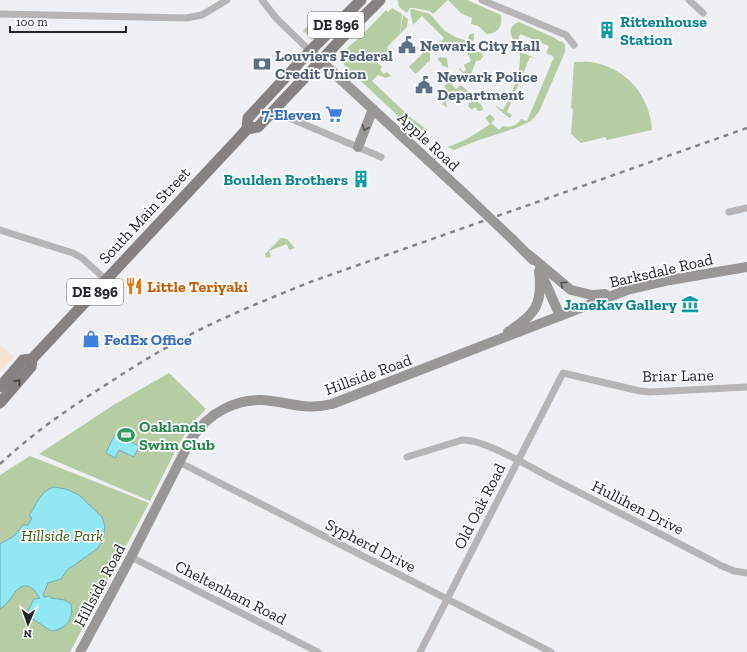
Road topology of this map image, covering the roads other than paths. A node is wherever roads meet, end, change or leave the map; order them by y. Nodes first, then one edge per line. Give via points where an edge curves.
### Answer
1 (227, 0) edge
2 (262, 0) edge
3 (361, 0) edge
4 (380, 0) edge
5 (482, 0) edge
6 (689, 0) edge
7 (703, 13) dead end
8 (0, 14) edge
9 (574, 44) dead end
10 (310, 51) junction
11 (321, 61) junction
12 (373, 109) junction
13 (273, 111) junction
14 (247, 129) junction
15 (358, 147) junction
16 (381, 157) dead end
17 (747, 208) edge
18 (729, 212) dead end
19 (0, 230) edge
20 (528, 255) junction
21 (747, 267) edge
22 (539, 271) junction
23 (106, 280) junction
24 (627, 290) junction
25 (560, 316) junction
26 (493, 342) junction
27 (32, 359) junction
28 (563, 373) joint
29 (0, 387) edge
30 (747, 387) edge
31 (0, 403) edge
32 (407, 457) dead end
33 (518, 461) junction
34 (179, 462) junction
35 (131, 557) junction
36 (747, 573) edge
37 (447, 599) junction
38 (80, 652) edge
39 (318, 652) edge
40 (420, 652) edge
41 (551, 652) edge

1 - 8 street via 202,14 186,18
2 - 10 street, Apple Road via 276,18
3 - 10 main road, South Main Street / DE 896
4 - 11 main road, South Main Street / DE 896
5 - 9 street via 566,35
6 - 7 street
10 - 11 street, Apple Road
10 - 14 main road, South Main Street / DE 896 via 248,118
11 - 12 street, Apple Road
11 - 13 main road, South Main Street / DE 896
12 -> 15 street
12 - 20 street, Apple Road, bridge
13 - 14 main road, South Main Street / DE 896 via 258,127
13 - 15 street
14 - 23 main road, South Main Street / DE 896
15 - 16 street
17 - 18 street
19 - 23 street via 73,253
20 - 22 street, Apple Road
24 -> 20 street via 592,295 571,290
21 - 24 street, Barksdale Road
22 - 25 street, Apple Road
22 - 26 street via 541,291 536,308 530,316
23 - 27 main road, South Main Street / DE 896
24 - 25 street, Barksdale Road
25 - 26 street, Hillside Road
26 - 34 street, Hillside Road via 332,404 306,407 262,400 231,406 218,412 200,427 192,436
27 - 29 main road, South Main Street / DE 896 via 23,360
31 -> 27 main road, South Main Street / DE 896 via 31,368
28 - 30 street, Briar Lane via 640,391
28 - 33 street, Old Oak Road
32 - 33 street, Hullihen Drive via 462,440 470,440
33 - 36 street, Hullihen Drive via 722,566
33 - 37 street, Old Oak Road
34 - 35 street, Hillside Road
34 - 37 street, Sypherd Drive
35 - 38 street, Hillside Road
35 - 39 street, Cheltenham Road
37 - 40 street, Old Oak Road
37 - 41 street, Sypherd Drive

